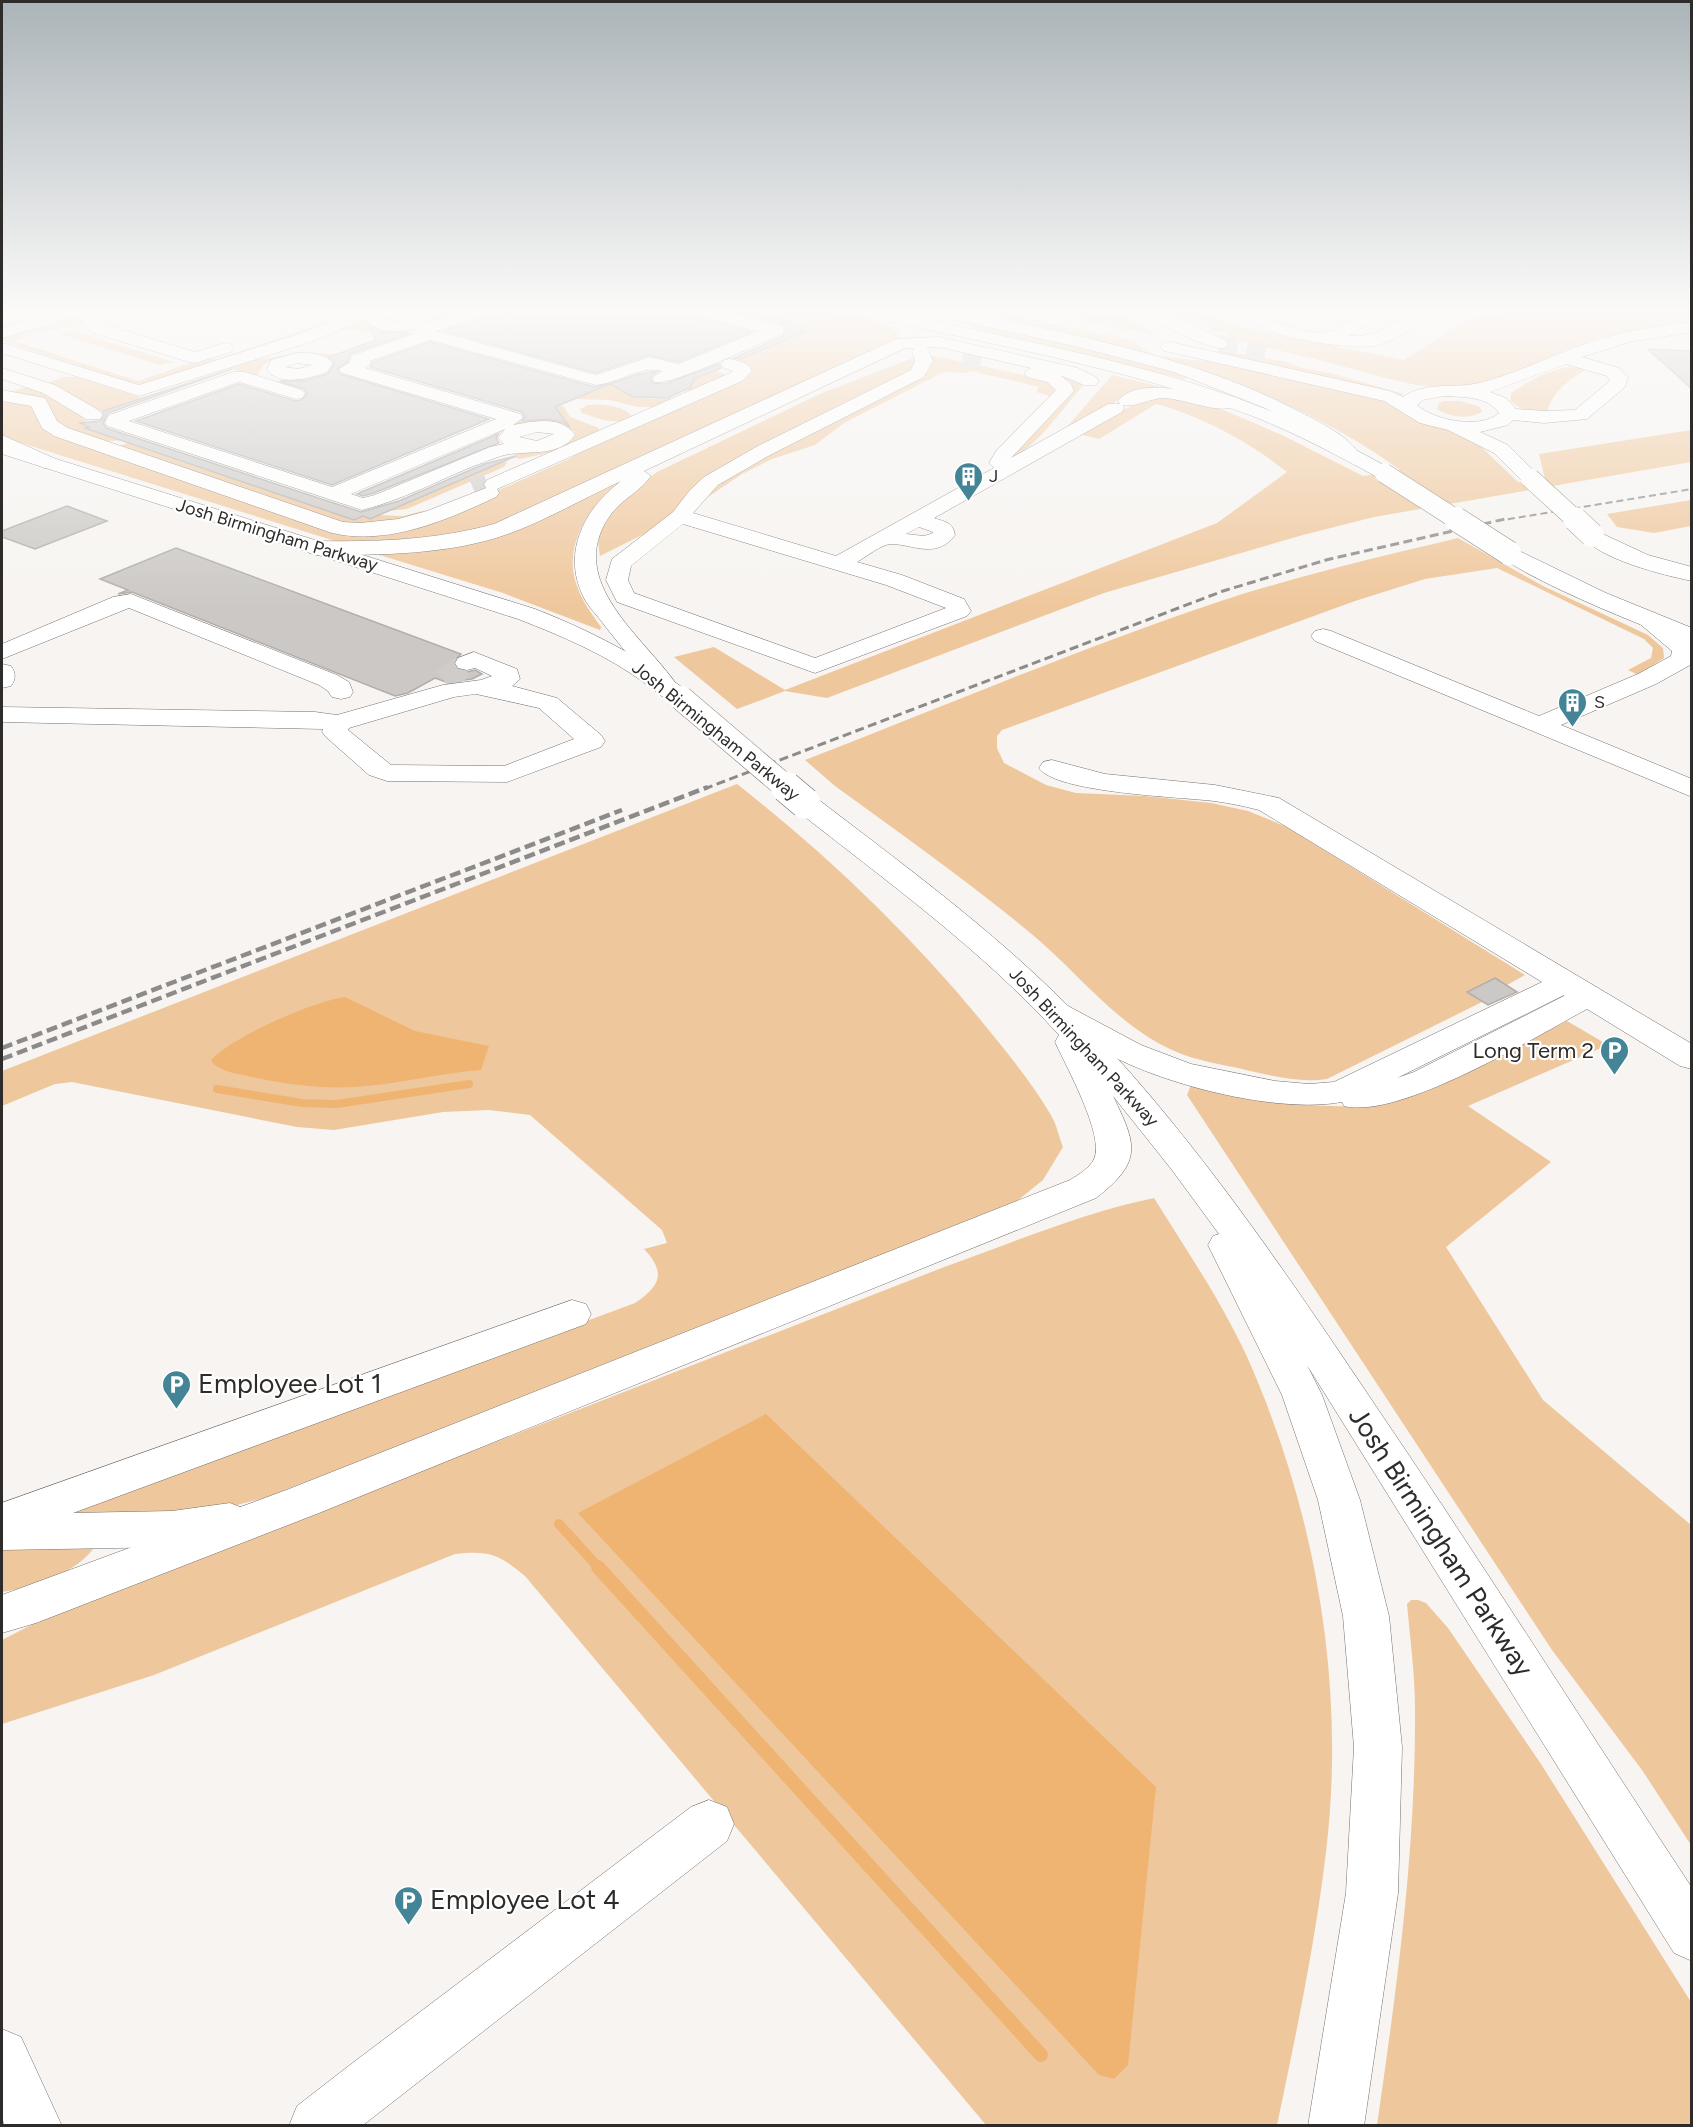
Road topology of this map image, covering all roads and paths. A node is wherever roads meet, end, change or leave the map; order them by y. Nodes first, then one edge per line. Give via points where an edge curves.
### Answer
1 (43, 410) edge
2 (84, 410) edge
3 (141, 410) edge
4 (488, 410) edge
5 (648, 410) edge
6 (769, 410) edge
7 (777, 410) edge
8 (845, 410) edge
9 (1029, 410) edge
10 (1049, 410) edge
11 (1071, 410) edge
12 (1111, 410) edge
13 (1247, 410) edge
14 (1252, 410) edge
15 (1282, 410) edge
16 (1413, 410) edge
17 (1501, 410) edge
18 (1586, 410) edge
19 (1504, 413) junction
20 (93, 414) dead end
21 (1263, 414) junction
22 (1445, 424) junction
23 (1058, 439) junction
24 (2, 441) edge
25 (124, 441) dead end
26 (1087, 441) dead end
27 (456, 443) junction
28 (99, 445) junction
29 (525, 446) dead end
30 (2, 448) edge
31 (1501, 449) junction
32 (1348, 452) junction
33 (500, 457) junction
34 (52, 464) junction
35 (1004, 465) junction
36 (331, 495) junction
37 (451, 500) junction
38 (680, 516) junction
39 (916, 519) junction
40 (383, 521) junction
41 (887, 536) junction
42 (317, 548) junction
43 (839, 563) junction
44 (1692, 574) edge
45 (1646, 619) junction
46 (1323, 636) dead end
47 (1692, 636) edge
48 (2, 652) edge
49 (466, 663) dead end
50 (2, 671) edge
51 (2, 681) edge
52 (444, 681) tunnel mouth
53 (476, 687) junction
54 (673, 692) junction
55 (2, 700) edge
56 (403, 704) junction
57 (326, 708) junction
58 (2, 715) edge
59 (1538, 726) junction
60 (1052, 768) dead end
61 (1692, 789) edge
62 (1577, 989) junction
63 (1057, 1013) junction
64 (1692, 1059) edge
65 (1181, 1155) junction
66 (572, 1314) dead end
67 (304, 1501) junction
68 (2, 1521) edge
69 (2, 1532) edge
70 (2, 1614) edge
71 (709, 1824) dead end
72 (1692, 1935) edge
73 (2, 2056) edge
74 (34, 2126) edge
75 (317, 2126) edge
76 (1336, 2126) edge

1 - 28 main road via 53,428
2 - 20 main road
3 - 36 main road via 114,422
4 - 27 main road via 514,418
5 - 37 main road via 534,468 520,479
6 - 42 main road via 475,538 394,548
7 - 54 main road via 631,482 597,520 583,551 587,583 603,610
8 - 38 main road via 723,473 697,494
9 - 35 main road via 983,454
10 - 35 main road
11 - 23 main road via 1053,430
12 - 23 main road
13 - 21 main road
14 - 21 main road
15 - 32 main road via 1317,428
16 - 22 main road
17 - 19 main road
18 - 19 main road via 1580,415 1544,417
19 - 22 main road via 1475,426
19 - 31 main road via 1495,430
21 - 32 main road
22 - 31 main road
23 - 26 main road
23 - 35 main road
24 - 34 main road
25 - 28 main road
27 - 33 main road
27 - 36 main road
28 - 40 main road via 330,526 352,530
29 - 33 main road
30 - 34 main road, Josh Birmingham Parkway
31 - 44 main road, bridge via 1592,535 1631,558
32 - 45 main road, bridge via 1553,578
33 - 36 main road via 374,502 358,503
33 - 37 main road via 514,463
34 - 42 main road, Josh Birmingham Parkway
35 - 39 main road
37 - 40 main road
37 - 40 main road via 415,517
38 - 43 main road
38 - 43 main road via 620,564 617,580 625,597 814,666 959,611 956,604 941,597
39 - 41 main road
39 - 41 main road via 943,528 944,535 921,543
41 - 43 main road
42 - 54 main road, Josh Birmingham Parkway via 529,615 603,646
45 - 47 main road
45 - 59 main road via 1680,644 1683,659 1647,679
46 - 59 main road
48 - 57 main road via 131,601 328,680 340,687
49 - 53 main road via 474,659 508,674 504,681
50 - 51 main road
52 - 56 main road
53 - 56 main road
53 - 57 main road via 548,703 592,741 507,774 387,773 335,732
54 - 63 main road, Josh Birmingham Parkway, bridge via 1006,963
55 - 57 main road
56 - 57 main road
57 - 58 main road
59 - 61 main road
60 - 62 main road via 1087,780 1223,792 1269,804
62 - 63 main road via 1418,1083 1345,1099 1269,1091 1183,1073 1133,1053
62 - 64 main road
63 - 65 main road, Josh Birmingham Parkway
63 - 67 main road via 1116,1144 1108,1168 1083,1189
65 - 72 main road, Josh Birmingham Parkway via 1282,1296
65 - 76 main road, Josh Birmingham Parkway via 1302,1395 1339,1500 1366,1616 1377,1747 1372,1893
66 - 68 main road
67 - 69 main road via 237,1520 172,1529
67 - 70 main road
71 - 75 main road
73 - 74 main road

